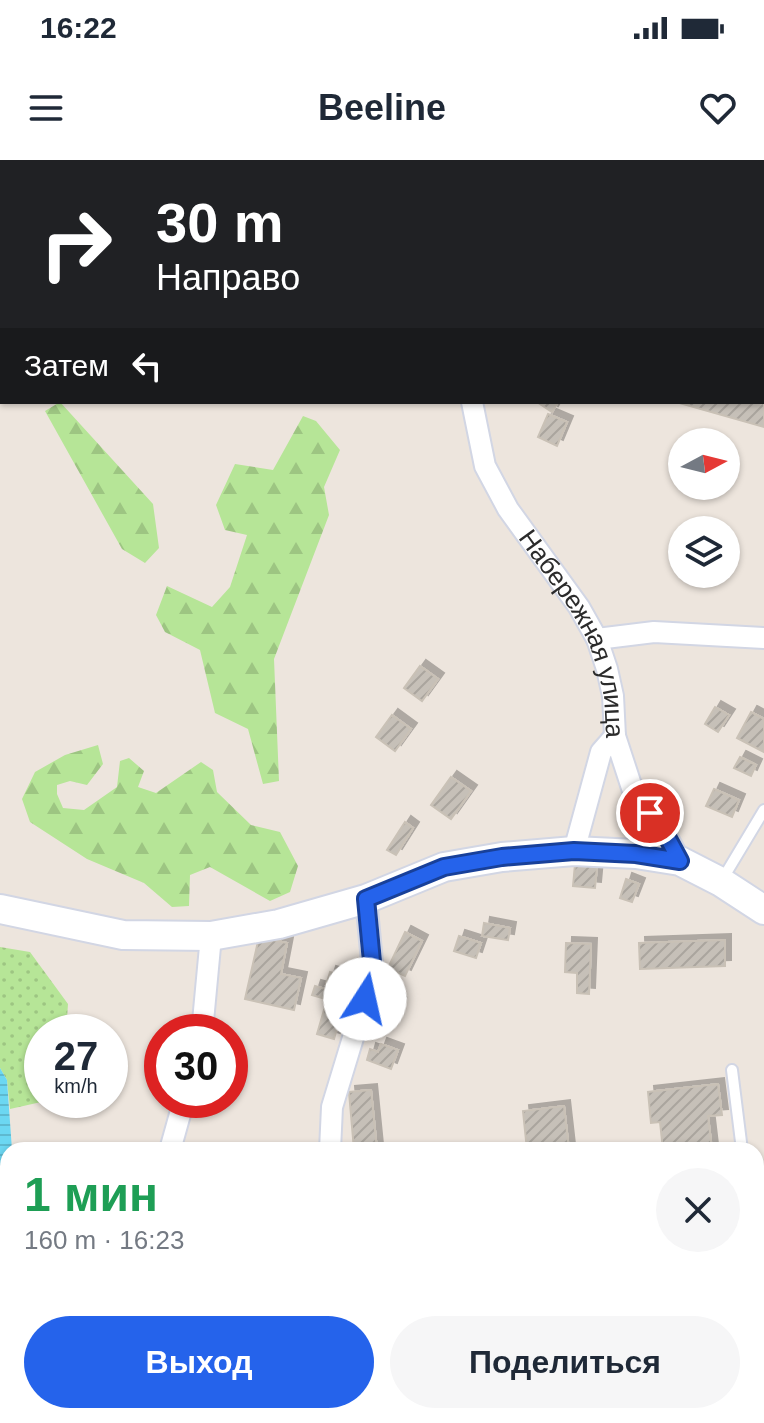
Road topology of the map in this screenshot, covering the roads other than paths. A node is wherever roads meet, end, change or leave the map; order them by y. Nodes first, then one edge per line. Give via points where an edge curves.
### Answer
1 (472, 404) edge
2 (764, 638) edge
3 (597, 639) junction
4 (615, 736) junction
5 (764, 810) edge
6 (574, 851) junction
7 (680, 861) junction
8 (721, 882) junction
9 (366, 899) junction
10 (0, 909) edge
11 (764, 910) edge
12 (211, 936) junction
13 (204, 1014) edge
14 (732, 1070) dead end
15 (179, 1118) edge
16 (172, 1142) edge
17 (330, 1142) edge
18 (741, 1142) edge

1 - 3 street, Набережная улица via 485,466 508,509
2 - 3 street via 654,632
3 - 4 street, Набережная улица via 613,696
4 - 6 street via 601,752
4 - 7 street, Набережная улица via 633,791
5 - 8 lane
6 - 7 main road
6 - 9 main road via 444,867
7 - 8 main road
8 - 11 main road
9 - 12 main road via 279,924
9 - 17 street via 373,972 332,1107
10 - 12 main road via 123,935
12 - 13 street
14 - 18 lane
15 - 16 street

